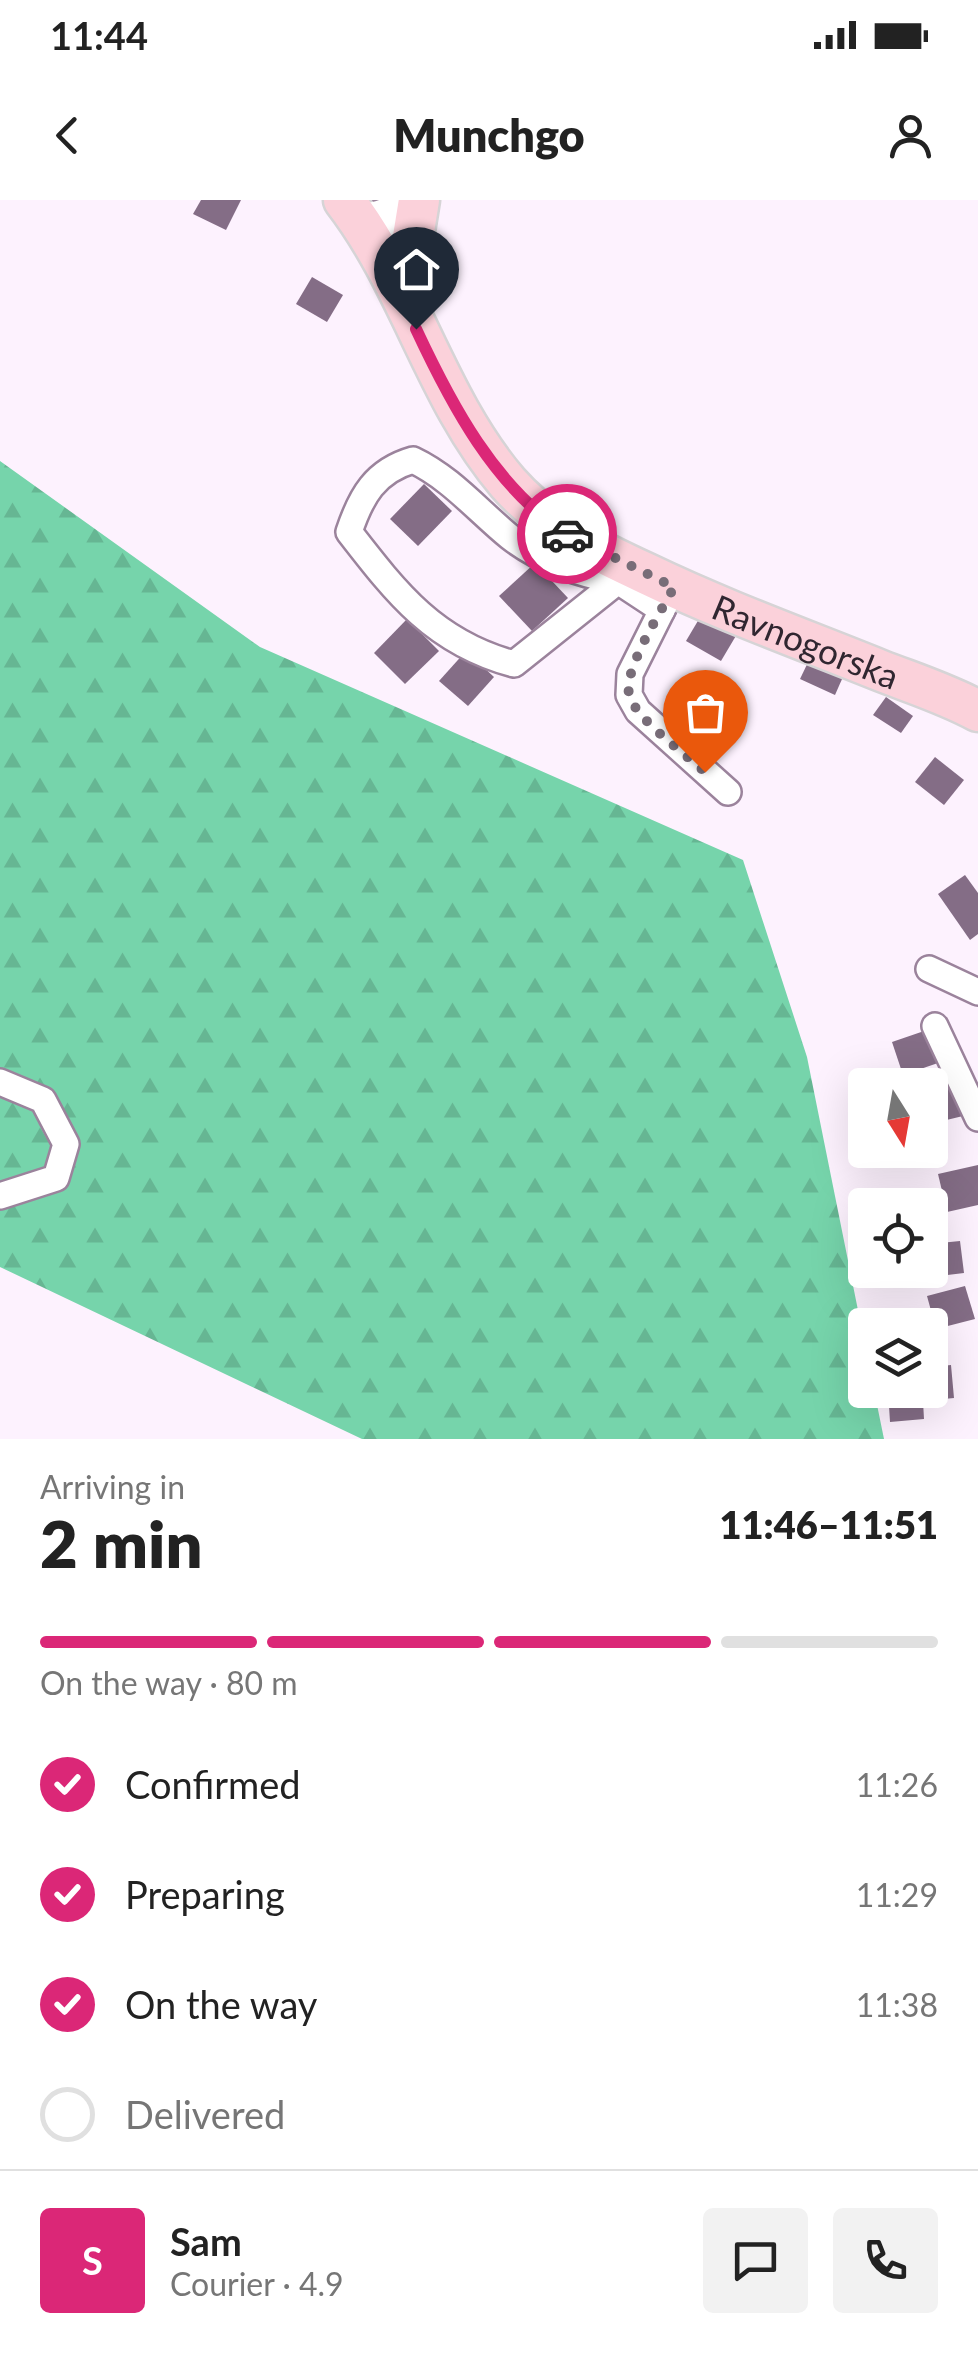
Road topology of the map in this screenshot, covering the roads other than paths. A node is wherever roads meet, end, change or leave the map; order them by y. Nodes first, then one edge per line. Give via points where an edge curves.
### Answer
1 (408, 200) edge
2 (419, 200) edge
3 (360, 207) edge
4 (416, 329) junction
5 (618, 581) junction
6 (668, 598) junction
7 (978, 711) edge
8 (728, 792) dead end
9 (929, 969) dead end
10 (978, 992) edge
11 (936, 1026) dead end
12 (0, 1082) edge
13 (978, 1118) edge
14 (0, 1196) edge

1 - 3 main road via 379,222
2 - 4 main road via 410,256
3 - 4 main road, Ravnogorska
4 - 6 main road, Ravnogorska via 506,481 541,517
5 - 5 street via 514,664 478,654 435,627 349,532 375,482 390,466 412,460 434,470 514,539 573,572
5 - 6 street
6 - 7 main road, Ravnogorska
6 - 8 street via 630,674 629,695 638,712
9 - 10 street
11 - 13 street
12 - 14 street via 42,1100 66,1144 56,1178

